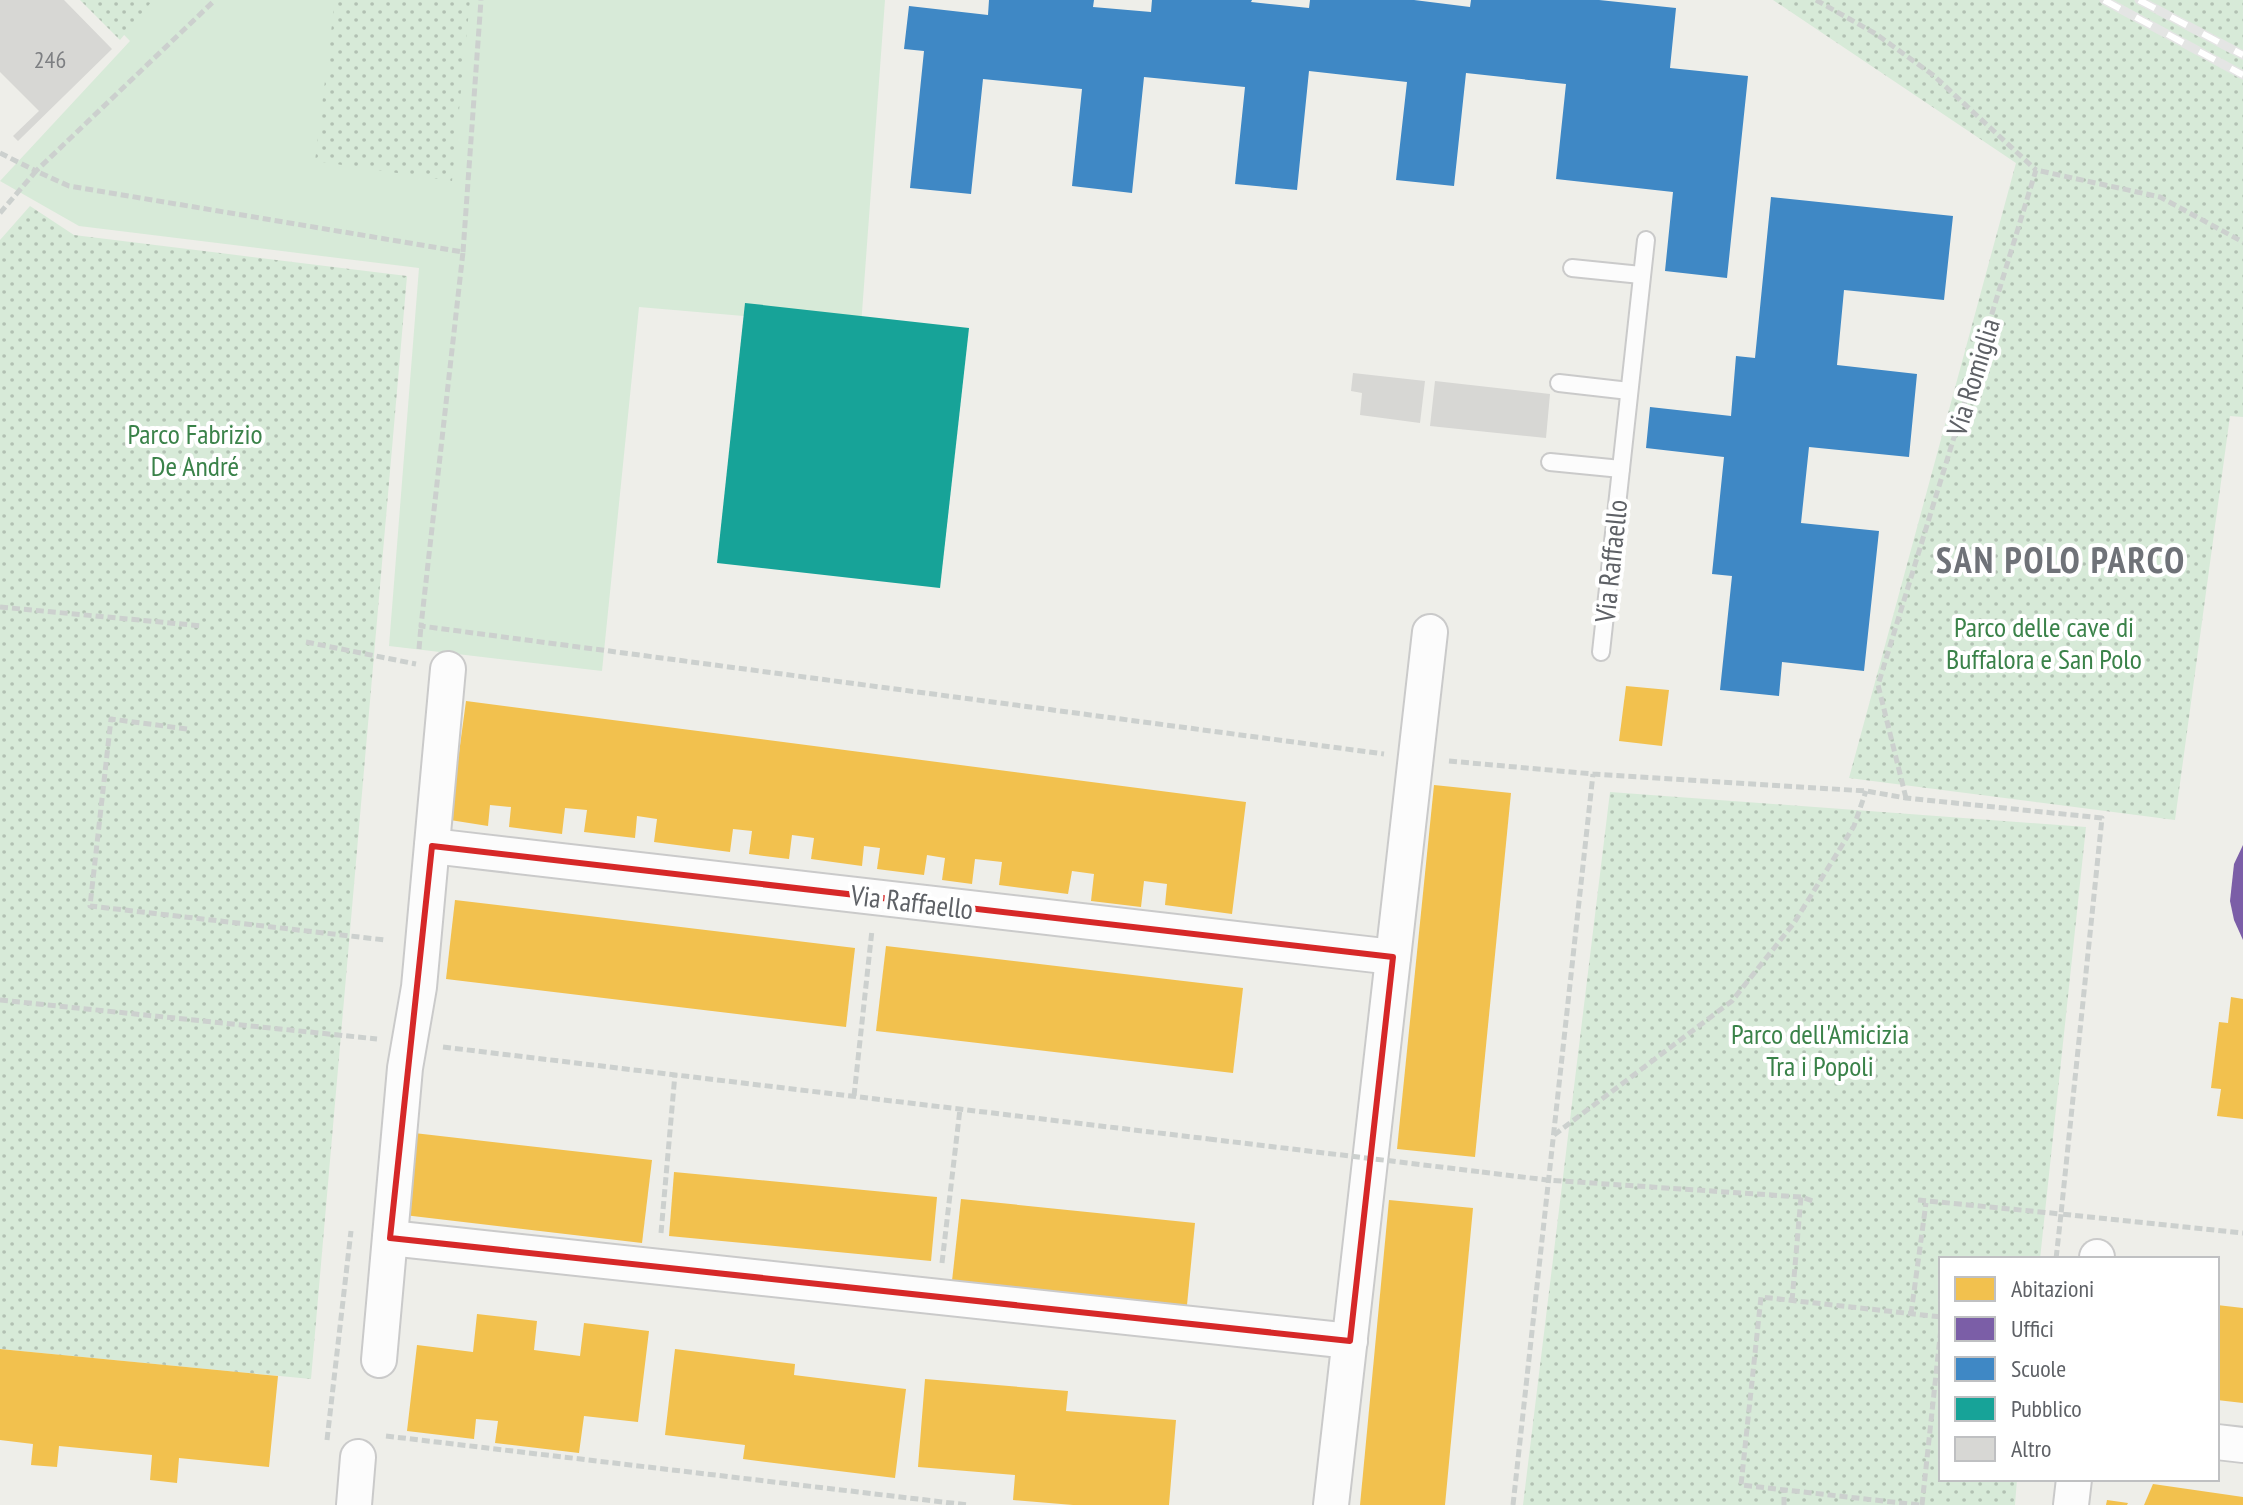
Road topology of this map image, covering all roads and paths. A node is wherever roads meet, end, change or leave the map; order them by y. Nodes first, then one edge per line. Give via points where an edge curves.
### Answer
1 (215, 0) edge
2 (481, 0) edge
3 (1816, 0) edge
4 (0, 153) edge
5 (2036, 170) junction
6 (36, 171) junction
7 (0, 213) edge
8 (1646, 240) dead end
9 (2243, 242) edge
10 (463, 252) junction
11 (1572, 268) dead end
12 (1641, 275) junction
13 (1559, 383) dead end
14 (1629, 391) junction
15 (1550, 462) dead end
16 (1621, 469) junction
17 (0, 607) edge
18 (202, 626) dead end
19 (1430, 632) dead end
20 (306, 642) dead end
21 (1601, 652) dead end
22 (432, 666) joint
23 (187, 729) dead end
24 (1415, 758) junction
25 (1593, 774) junction
26 (1866, 791) junction
27 (1906, 798) junction
28 (432, 846) junction
29 (876, 897) junction
30 (385, 940) dead end
31 (1393, 957) junction
32 (0, 1000) edge
33 (409, 1043) junction
34 (675, 1074) junction
35 (854, 1096) junction
36 (960, 1109) junction
37 (1554, 1135) junction
38 (1547, 1180) junction
39 (1801, 1197) junction
40 (1918, 1200) dead end
41 (1813, 1201) dead end
42 (1926, 1203) junction
43 (2061, 1214) junction
44 (2243, 1233) edge
45 (390, 1238) junction
46 (2056, 1257) edge
47 (658, 1266) junction
48 (938, 1296) junction
49 (1792, 1301) junction
50 (1911, 1314) junction
51 (1939, 1317) edge
52 (1350, 1341) junction
53 (1939, 1345) edge
54 (379, 1360) dead end
55 (2219, 1442) edge
56 (2243, 1445) edge
57 (367, 1446) joint
58 (2074, 1481) edge
59 (1784, 1490) junction
60 (1890, 1503) edge
61 (354, 1505) edge
62 (968, 1505) edge
63 (1331, 1505) edge
64 (1513, 1505) edge
65 (1784, 1505) edge
66 (1920, 1505) edge
67 (2071, 1505) edge

1 - 6 path
2 - 10 path
3 - 5 path via 1933,75
4 - 6 path
5 - 9 path via 2160,197
5 - 27 path, Via Romiglia via 1878,685
6 - 7 path
6 - 10 path via 69,186
8 - 12 lane, Via Raffaello
10 - 24 path via 421,626
11 - 12 lane
12 - 14 lane, Via Raffaello
13 - 14 lane
14 - 16 lane, Via Raffaello
15 - 16 lane, Via Raffaello
16 - 21 lane, Via Raffaello
17 - 18 path
19 - 24 street
20 - 22 path
22 - 28 street
23 - 30 path via 111,719 90,906
24 - 25 path
24 - 31 street
25 - 26 path
25 - 37 path
26 - 27 path
26 - 37 path via 1854,826 1794,923 1732,1001
27 - 43 path via 2102,818
28 - 29 street, Via Raffaello
28 - 33 street
29 - 31 street, Via Raffaello
29 - 35 path
31 - 52 street
32 - 33 path
33 - 34 path
33 - 45 street
34 - 35 path
34 - 47 path
35 - 36 path
36 - 38 path, bridge
36 - 48 path
37 - 38 path
38 - 39 path
38 - 64 path
39 - 41 path
39 - 49 path
40 - 42 path
42 - 43 path
42 - 50 path
43 - 44 path
43 - 46 path
45 - 47 street
45 - 54 street
47 - 48 street
48 - 52 street
49 - 50 path
49 - 59 path via 1761,1297 1741,1485
50 - 51 path
52 - 63 street
53 - 66 path
55 - 56 street
57 - 61 street
57 - 62 path
58 - 67 street
59 - 60 path
59 - 65 path
60 - 66 path

